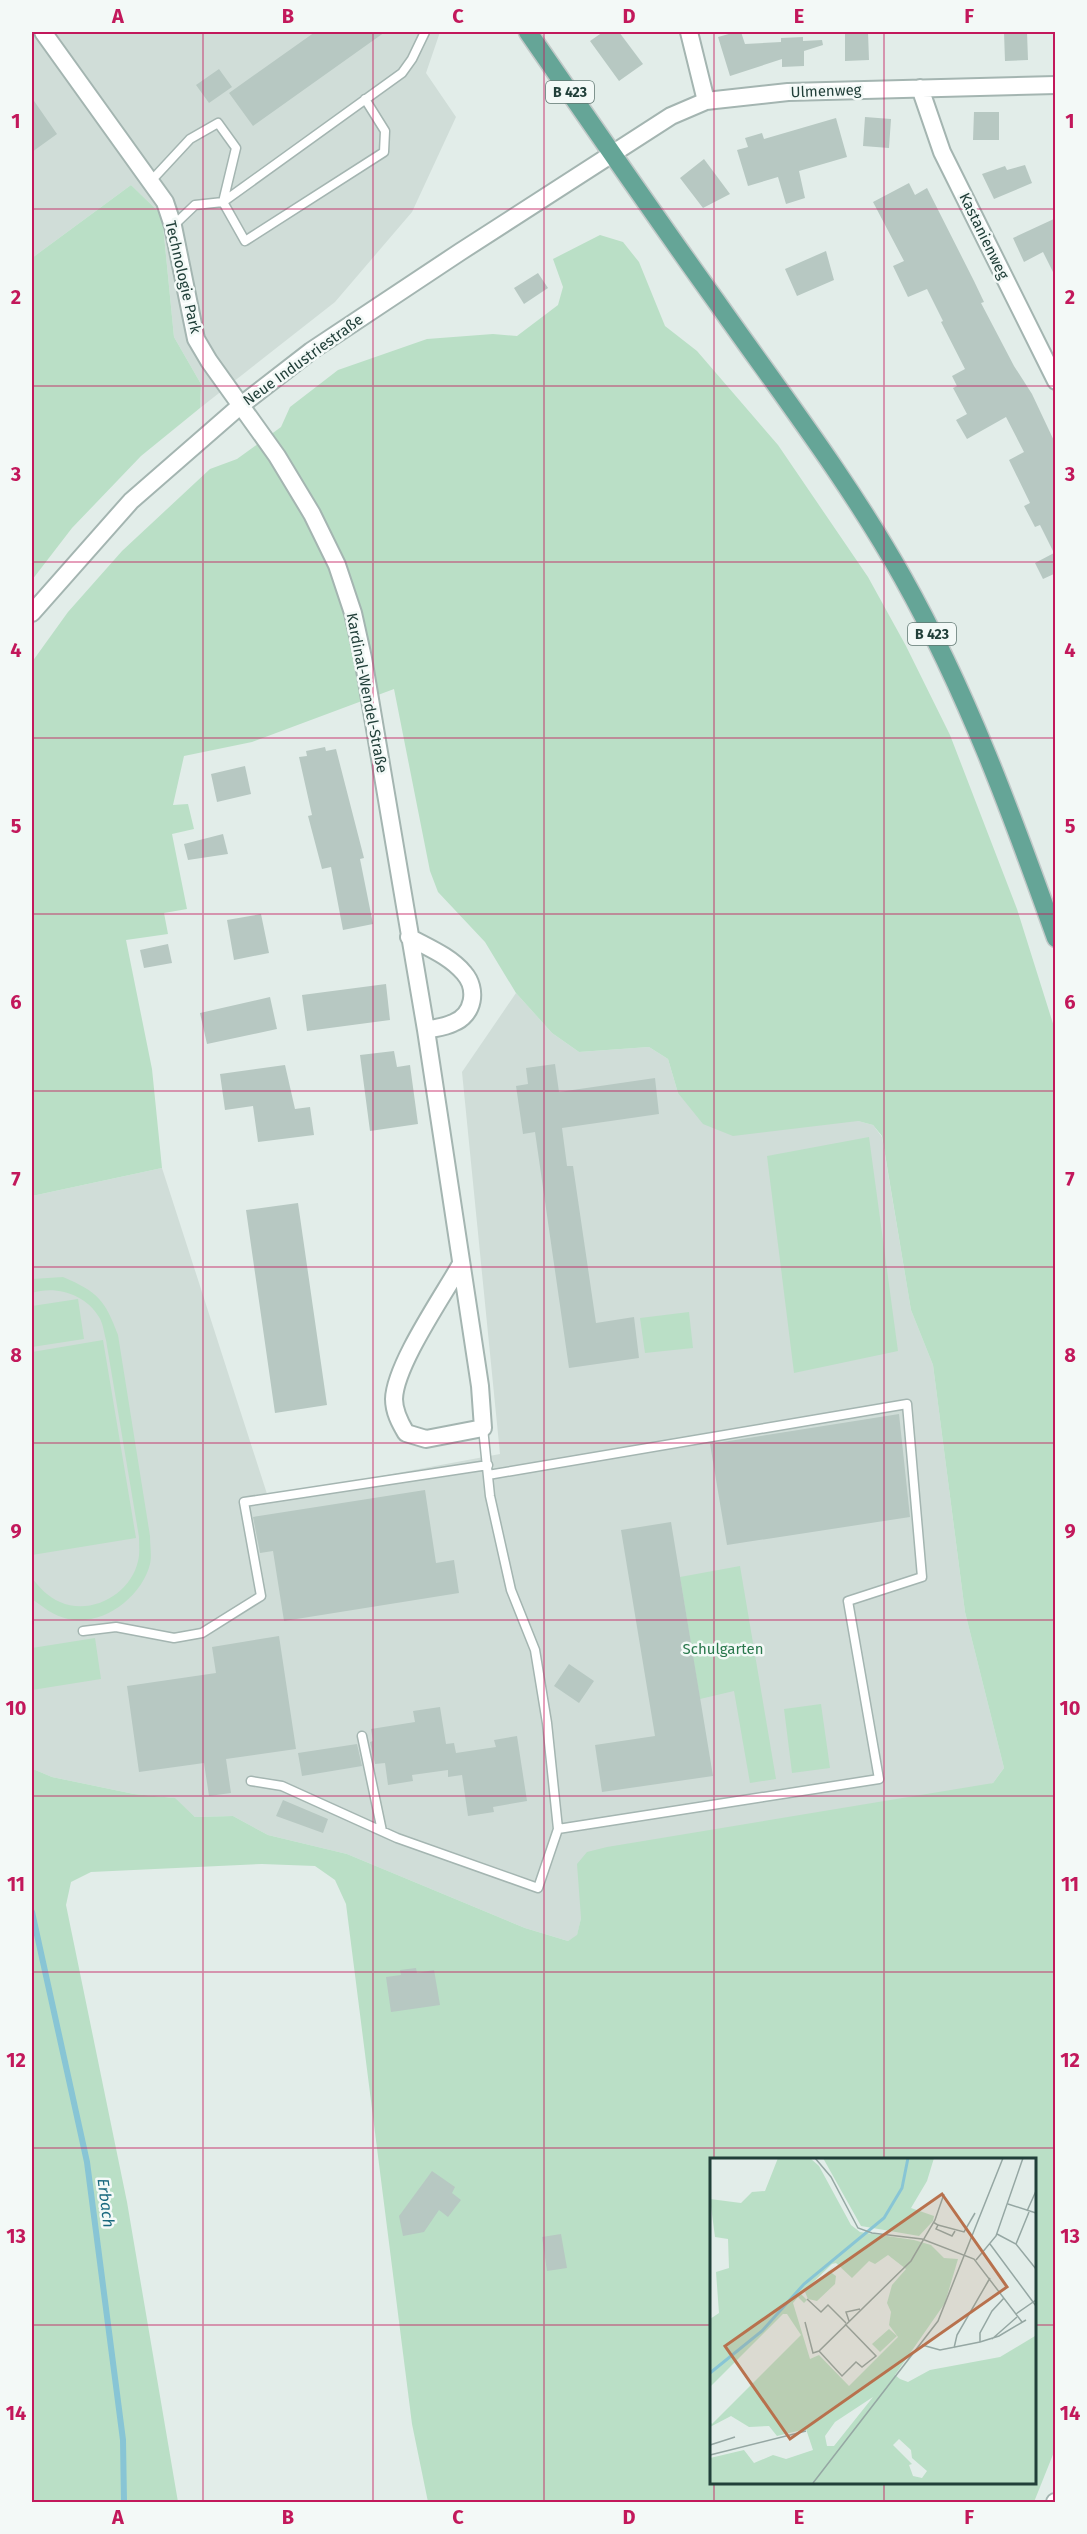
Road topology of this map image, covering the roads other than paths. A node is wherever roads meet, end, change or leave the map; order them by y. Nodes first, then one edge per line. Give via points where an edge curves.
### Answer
1 (43, 32) edge
2 (425, 32) edge
3 (528, 32) edge
4 (689, 32) edge
5 (1056, 86) edge
6 (921, 87) junction
7 (365, 99) junction
8 (706, 101) junction
9 (612, 153) junction
10 (151, 181) junction
11 (223, 202) junction
12 (173, 226) junction
13 (1056, 381) edge
14 (240, 406) junction
15 (32, 613) edge
16 (409, 937) junction
17 (1056, 938) edge
18 (426, 1030) junction
19 (461, 1264) junction
20 (483, 1428) junction
21 (488, 1465) junction
22 (488, 1475) junction
23 (84, 1631) dead end
24 (362, 1736) dead end
25 (251, 1781) dead end
26 (558, 1829) junction
27 (382, 1831) junction

1 - 10 street, Technologie Park
2 - 7 lane via 402,73
3 - 9 main road, B 423
4 - 8 street
5 - 6 street, Ulmenweg
6 - 8 street, Ulmenweg via 788,92
6 - 13 street, Kastanienweg via 942,152
7 - 11 lane
7 - 11 lane via 385,131 384,152 244,241
8 - 9 street, Ulmenweg via 671,116
9 - 14 street, Neue Industriestraße via 311,351
9 - 17 main road, B 423 via 814,438 903,579 979,735
10 - 11 lane via 190,139 218,123 236,148
10 - 12 street, Technologie Park via 165,202
11 - 12 lane via 195,205
12 - 14 street, Technologie Park via 196,339
14 - 15 street, Neue Industriestraße via 131,501
14 - 16 street, Kardinal-Wendel-Straße via 277,456 312,514 337,565 353,613
16 - 18 street, Kardinal-Wendel-Straße
16 - 18 street via 444,957 471,981 473,998 468,1013 454,1023
18 - 19 street, Kardinal-Wendel-Straße
19 - 20 street, Kardinal-Wendel-Straße
19 - 20 street via 404,1363 394,1401 397,1418 406,1433 426,1439
20 - 21 lane
21 - 22 lane
21 - 23 lane via 246,1501 261,1596 202,1633 174,1638 116,1627
22 - 26 lane via 511,1590 535,1650
22 - 26 lane via 907,1404 922,1577 848,1601 879,1779
24 - 27 lane
25 - 27 lane via 282,1786
26 - 27 lane via 538,1888

